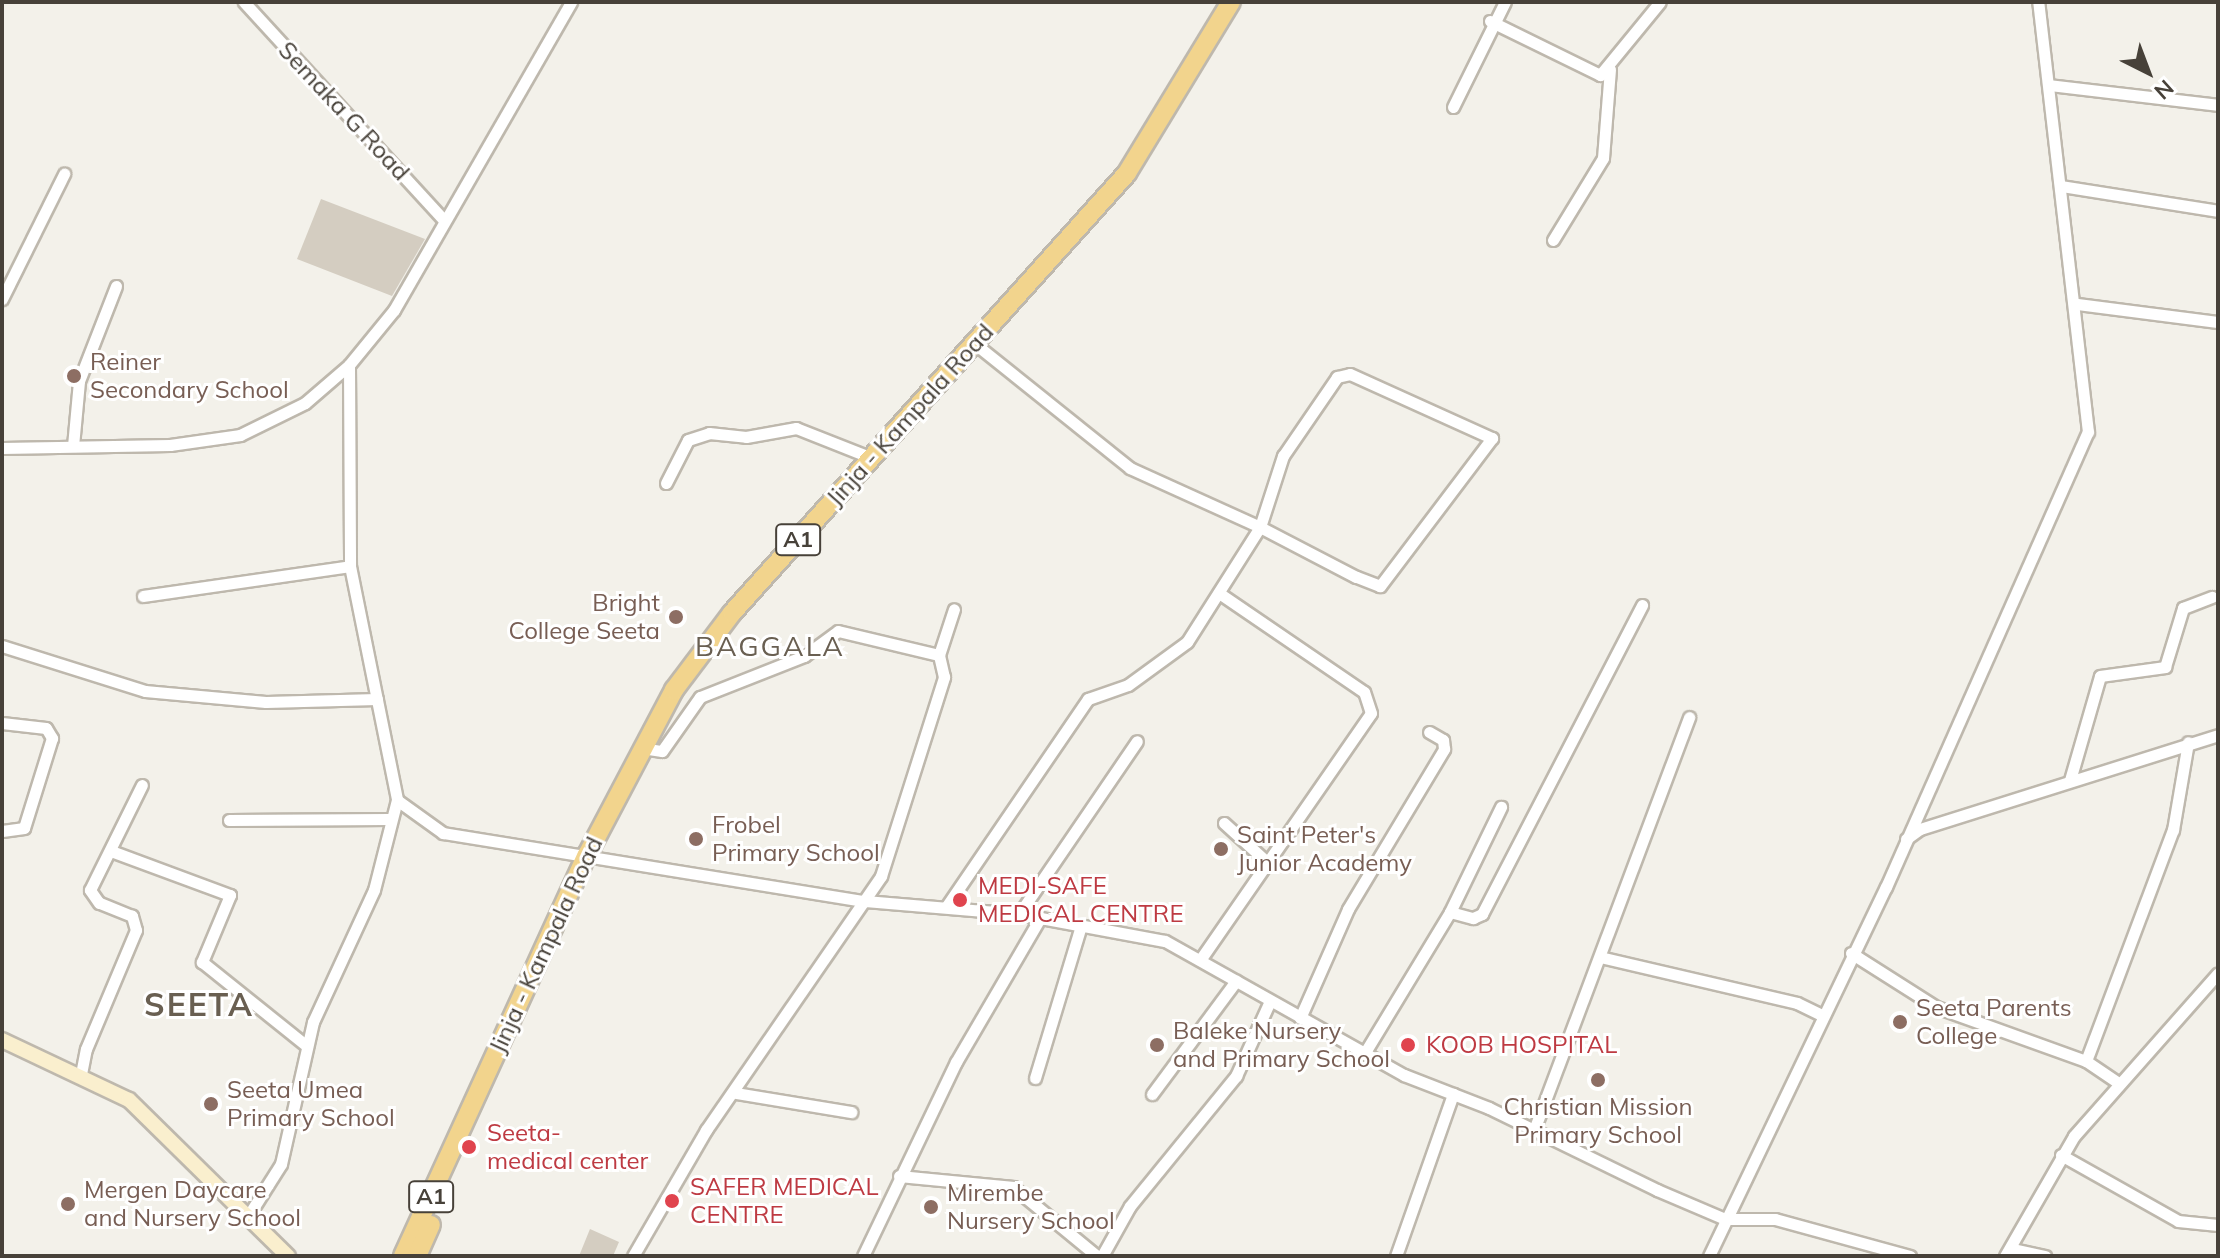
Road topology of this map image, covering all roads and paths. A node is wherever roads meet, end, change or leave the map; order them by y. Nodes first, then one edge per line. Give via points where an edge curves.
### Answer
1 (244, 2) edge
2 (571, 2) edge
3 (1231, 2) edge
4 (1505, 2) edge
5 (1660, 2) edge
6 (2038, 2) edge
7 (1490, 21) junction
8 (1610, 69) junction
9 (2049, 85) junction
10 (2218, 105) edge
11 (1453, 107) dead end
12 (64, 174) dead end
13 (2061, 186) junction
14 (2218, 211) edge
15 (444, 220) junction
16 (1553, 240) dead end
17 (116, 286) dead end
18 (2, 299) edge
19 (2077, 304) junction
20 (2218, 322) edge
21 (975, 344) junction
22 (349, 365) junction
23 (73, 446) junction
24 (2, 448) edge
25 (872, 458) junction
26 (666, 483) dead end
27 (1260, 527) junction
28 (350, 566) junction
29 (1219, 593) junction
30 (143, 596) dead end
31 (2212, 597) dead end
32 (1642, 605) dead end
33 (954, 609) dead end
34 (2, 646) edge
35 (939, 655) junction
36 (377, 699) junction
37 (1689, 717) dead end
38 (2, 723) edge
39 (1429, 732) dead end
40 (2218, 735) edge
41 (1137, 741) dead end
42 (2188, 742) junction
43 (642, 748) junction
44 (2070, 780) junction
45 (142, 785) dead end
46 (397, 800) junction
47 (1501, 807) dead end
48 (389, 819) junction
49 (229, 820) dead end
50 (1224, 823) dead end
51 (2, 831) edge
52 (1906, 839) junction
53 (111, 851) junction
54 (587, 855) junction
55 (1269, 864) junction
56 (865, 901) junction
57 (946, 907) junction
58 (1450, 912) junction
59 (1019, 914) junction
60 (1040, 918) junction
61 (1081, 926) junction
62 (1851, 953) junction
63 (1600, 957) junction
64 (1200, 960) junction
65 (2218, 973) edge
66 (1236, 981) junction
67 (1270, 1001) junction
68 (1822, 1015) junction
69 (1300, 1018) junction
70 (2, 1040) edge
71 (307, 1046) junction
72 (1364, 1054) junction
73 (2086, 1061) junction
74 (81, 1074) junction
75 (1035, 1078) dead end
76 (2117, 1082) junction
77 (736, 1093) junction
78 (1152, 1094) dead end
79 (1453, 1094) junction
80 (851, 1112) dead end
81 (1534, 1130) junction
82 (456, 1138) junction
83 (2061, 1155) junction
84 (899, 1176) junction
85 (250, 1213) junction
86 (1725, 1219) junction
87 (2218, 1225) edge
88 (2008, 1253) edge
89 (288, 1256) edge
90 (403, 1256) edge
91 (417, 1256) edge
92 (633, 1256) edge
93 (863, 1256) edge
94 (1100, 1256) edge
95 (1396, 1256) edge
96 (1709, 1256) edge
97 (1910, 1256) edge
98 (2045, 1256) edge

1 - 15 street, Semaka G Road
2 - 15 street
3 - 21 highway, Jinja - Kampala Road / A1 via 1127,173
4 - 7 street
5 - 8 street
6 - 9 street
7 - 8 street via 1590,74
7 - 11 street
8 - 16 street via 1603,158
9 - 10 street
9 - 13 street
12 - 18 street
13 - 14 street
13 - 19 street
15 - 22 street via 394,310
17 - 23 street via 79,381
19 - 20 street
19 - 52 street via 2087,415 2082,451
21 - 25 highway, Jinja - Kampala Road / A1
21 - 27 street via 1130,468
22 - 23 street via 305,403 240,435 170,445
22 - 28 street
23 - 24 street
25 - 26 street via 796,428 746,437 709,433 688,440
25 - 43 highway, Jinja - Kampala Road / A1 via 732,613 674,690
27 - 27 street via 1283,456 1344,374 1492,438 1380,586
27 - 29 street
28 - 30 street
28 - 36 street
29 - 55 street via 1364,692 1371,713
29 - 57 street via 1177,652 1128,685 1088,699
31 - 44 street via 2183,608 2165,667 2100,676
32 - 58 street via 1482,914 1473,918
33 - 35 street
34 - 36 street via 145,691 266,702
35 - 43 street via 838,631 804,656 700,697 662,751
35 - 56 street via 944,677 937,701 881,876
36 - 46 street
37 - 63 street
38 - 51 street via 46,728 52,738 24,828
39 - 69 street via 1443,740 1444,749 1348,909
40 - 42 street
41 - 59 street
42 - 44 street
42 - 73 street via 2173,830
43 - 54 highway, Jinja - Kampala Road / A1
44 - 52 street
45 - 53 street
46 - 48 street
46 - 54 street via 443,833
47 - 58 street
48 - 49 street
48 - 71 street via 380,875 342,950
50 - 55 street
52 - 62 street
53 - 71 street via 230,895 202,962
53 - 74 street via 92,898 132,916 136,930 86,1049
54 - 56 street
54 - 82 highway, Jinja - Kampala Road / A1
55 - 64 street
56 - 57 street
56 - 77 street
57 - 59 street
58 - 72 street
59 - 60 street
60 - 61 street
60 - 84 street via 956,1062
61 - 64 street via 1165,941
61 - 75 street
62 - 68 street
62 - 73 street via 1936,1007
63 - 68 street via 1797,1003
63 - 81 street
64 - 66 street
65 - 76 street
66 - 67 street
66 - 78 street
67 - 69 street
67 - 94 street via 1236,1076 1130,1206
68 - 86 street
69 - 72 street
70 - 74 main road
71 - 85 street via 281,1164
72 - 79 street
73 - 76 street
74 - 85 main road via 149,1116
76 - 83 street
77 - 80 street
77 - 92 street via 706,1130
79 - 81 street
79 - 95 street
81 - 86 street
82 - 90 highway, Jinja - Kampala Road / A1
82 - 91 highway, Jinja - Kampala Road / A1 via 449,1184
83 - 87 street via 2178,1221
83 - 88 street
84 - 93 street
84 - 94 street via 1013,1187
85 - 89 main road
86 - 96 street
86 - 97 street via 1775,1219
88 - 98 street

